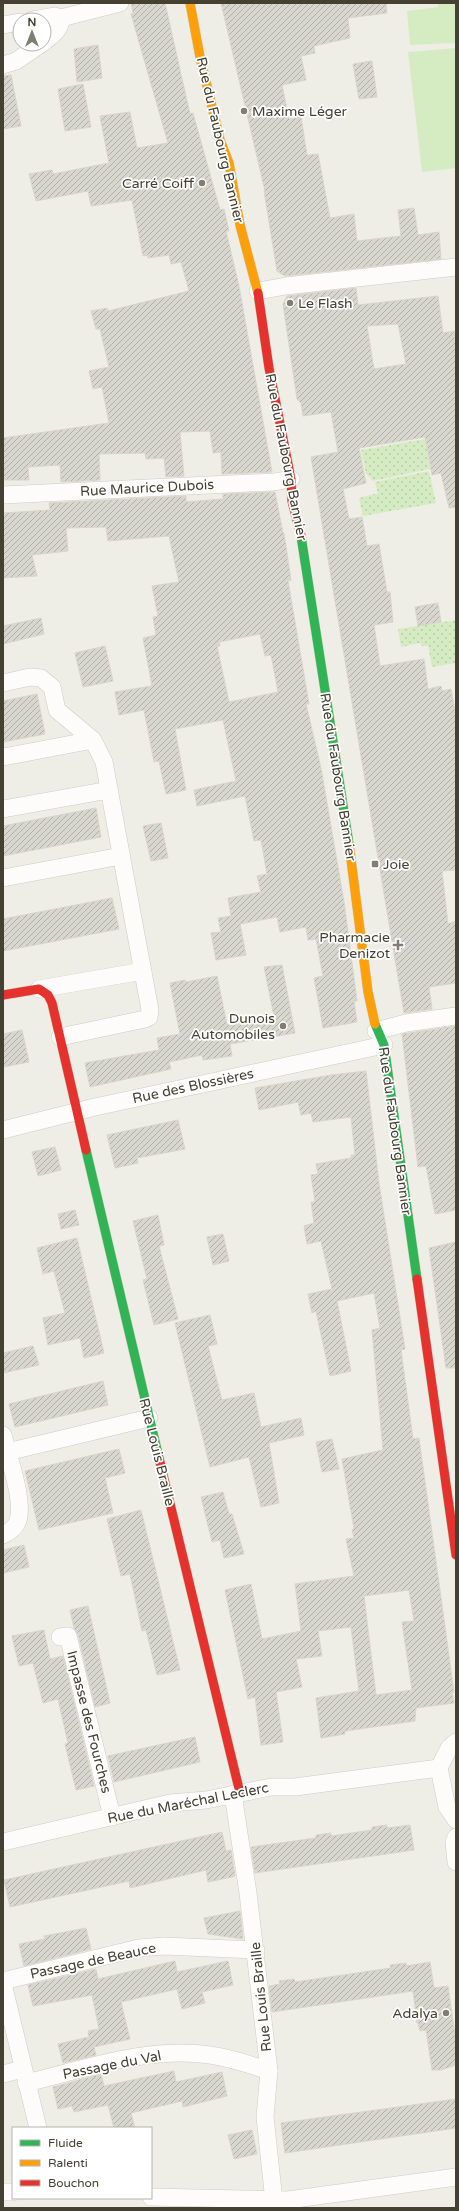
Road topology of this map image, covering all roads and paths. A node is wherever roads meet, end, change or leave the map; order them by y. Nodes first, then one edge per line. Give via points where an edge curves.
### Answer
1 (120, 3) edge
2 (190, 3) edge
3 (52, 16) edge
4 (61, 18) junction
5 (52, 35) edge
6 (30, 52) edge
7 (3, 64) edge
8 (456, 267) edge
9 (258, 291) junction
10 (291, 479) junction
11 (3, 495) edge
12 (3, 683) edge
13 (93, 740) junction
14 (3, 757) edge
15 (109, 790) junction
16 (3, 809) edge
17 (121, 856) junction
18 (3, 878) edge
19 (143, 971) junction
20 (39, 989) junction
21 (3, 995) edge
22 (456, 1016) edge
23 (60, 1037) junction
24 (380, 1038) junction
25 (77, 1111) junction
26 (3, 1130) edge
27 (149, 1418) junction
28 (3, 1435) edge
29 (5, 1452) edge
30 (3, 1535) edge
31 (456, 1555) edge
32 (60, 1637) dead end
33 (456, 1742) edge
34 (439, 1768) junction
35 (236, 1793) junction
36 (112, 1817) junction
37 (456, 1820) edge
38 (456, 1837) edge
39 (3, 1842) edge
40 (456, 1862) edge
41 (256, 1950) junction
42 (3, 1981) edge
43 (3, 1984) edge
44 (269, 2071) junction
45 (3, 2074) edge
46 (25, 2076) junction
47 (38, 2127) edge
48 (456, 2177) edge
49 (152, 2197) edge
50 (274, 2201) junction

1 - 4 street
2 - 9 main road, Rue du Faubourg Bannier via 200,57 220,140 229,163 240,225
3 - 4 street
4 - 5 street via 61,26
6 - 7 street via 16,62
8 - 9 street
9 - 10 main road, Rue du Faubourg Bannier via 264,341
10 - 11 street, Rue Maurice Dubois via 274,482
10 - 24 main road, Rue du Faubourg Bannier via 292,501 308,574 343,801 368,992
12 - 13 street via 30,677 41,678 52,687 57,710
13 - 14 street
13 - 15 street via 104,762
15 - 16 street
15 - 17 street
17 - 18 street
17 - 19 street
19 - 20 street
19 - 23 street via 149,1017
20 - 21 main road
20 - 23 main road, Rue Louis Braille via 48,995 52,1003
22 - 24 street, Rue des Blossières via 406,1022
23 - 25 main road, Rue Louis Braille
24 - 25 street, Rue des Blossières
24 - 31 main road, Rue du Faubourg Bannier
25 - 26 street, Rue des Blossières
25 - 27 main road, Rue Louis Braille
27 - 29 street
27 - 35 main road, Rue Louis Braille
28 - 29 street
29 - 30 street via 20,1503 17,1523 11,1531
32 - 36 street, Impasse des Fourches via 68,1636
33 - 34 street via 449,1748
34 - 35 street, Rue du Maréchal Leclerc
34 - 37 street via 447,1808
35 - 36 street, Rue du Maréchal Leclerc via 206,1800 170,1803
35 - 41 street, Rue Louis Braille
36 - 39 street, Rue du Maréchal Leclerc
38 - 40 street
41 - 42 street, Passage de Beauce via 164,1946 139,1948
41 - 44 street, Rue Louis Braille
43 - 46 street
44 - 46 street, Passage du Val via 237,2060 180,2053 143,2056
44 - 50 street, Rue Louis Braille via 265,2117
45 - 46 street, Passage du Val
46 - 47 street
48 - 50 street
49 - 50 street

